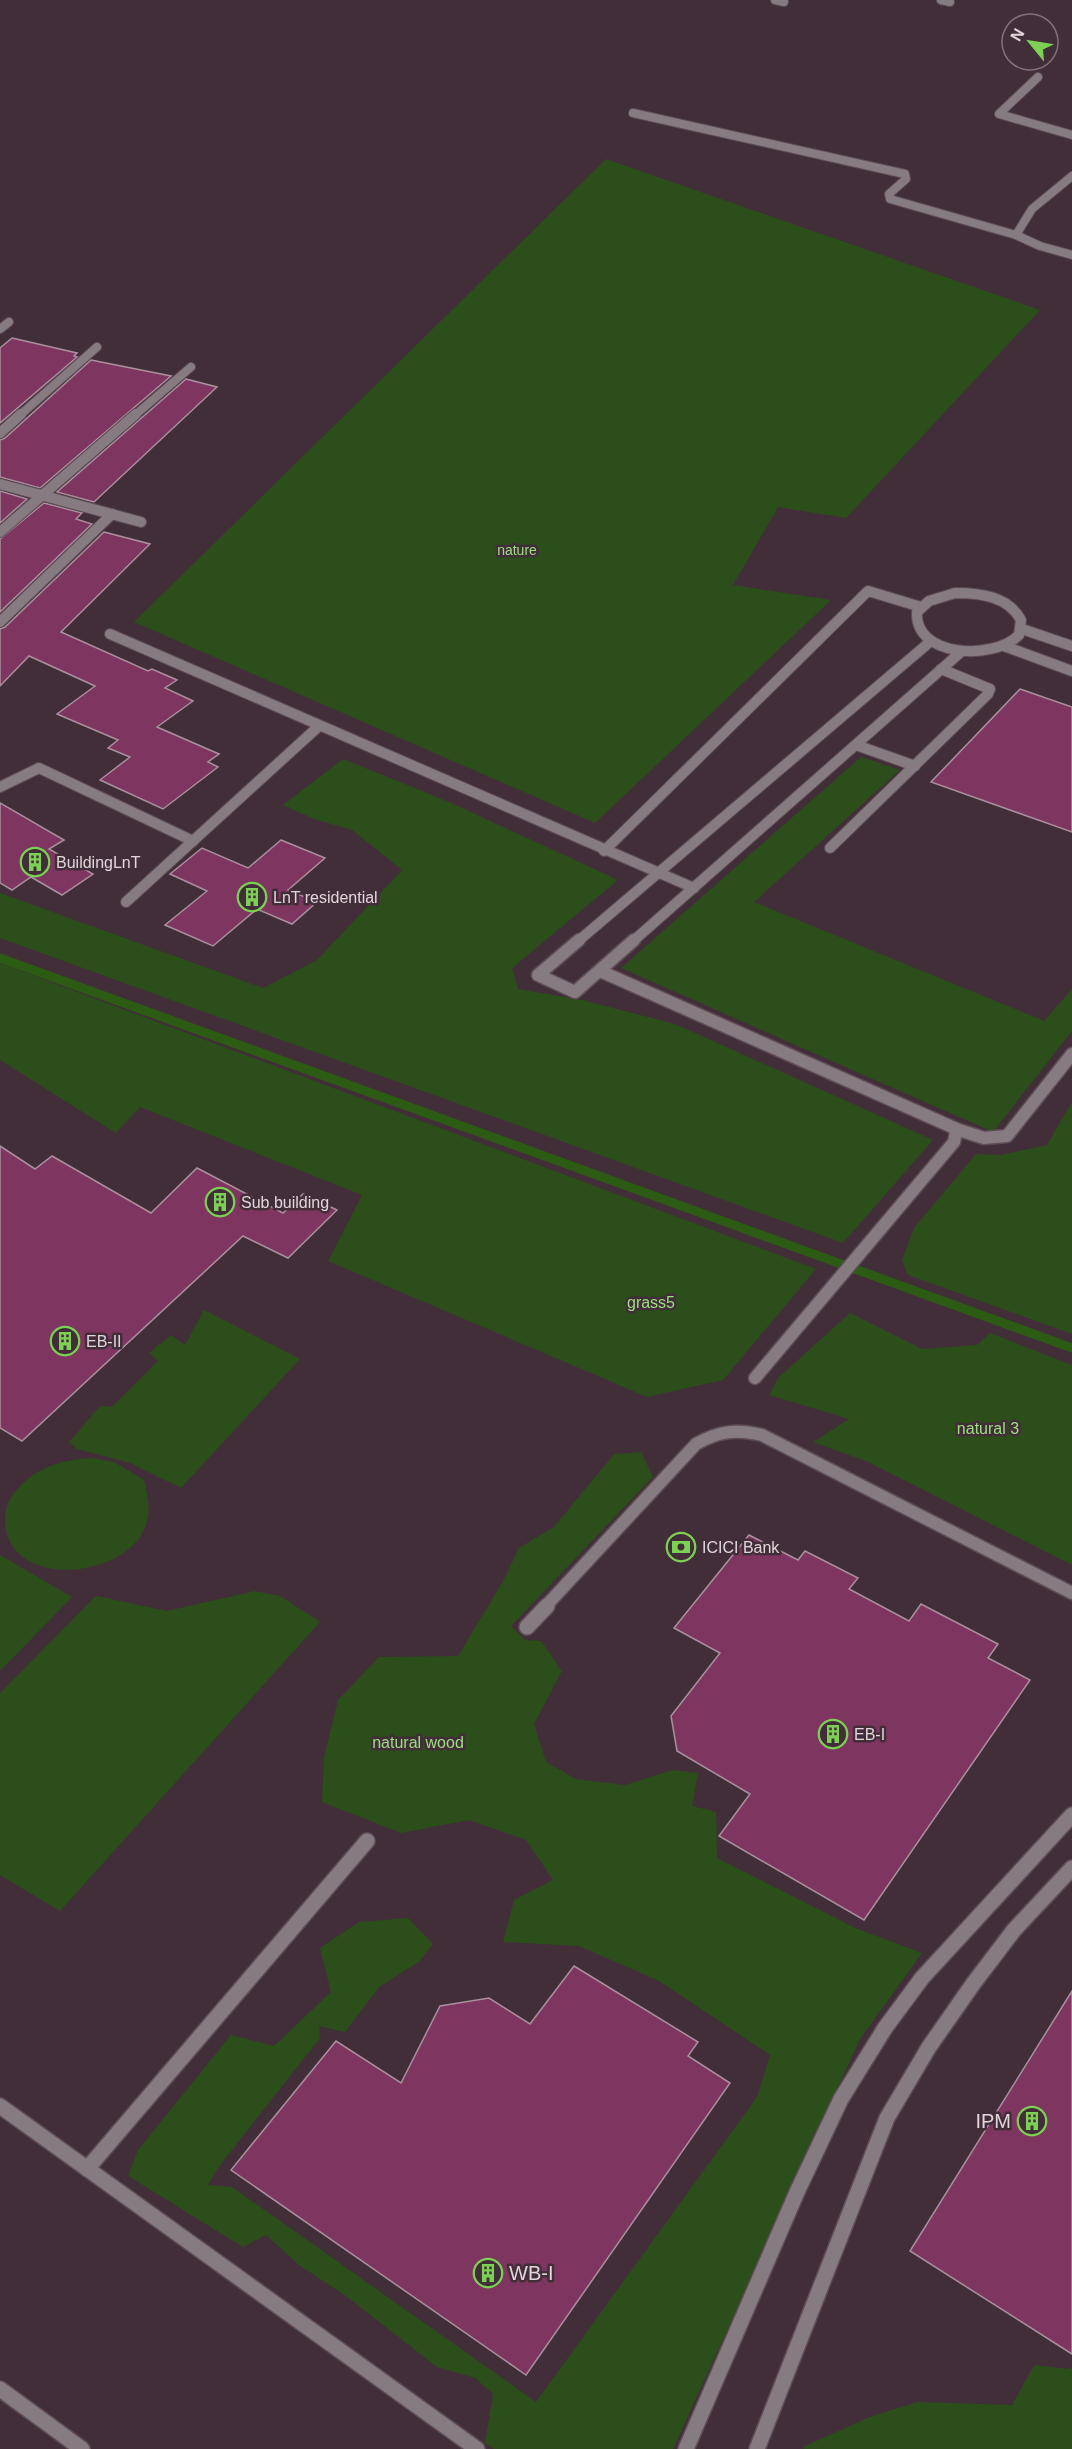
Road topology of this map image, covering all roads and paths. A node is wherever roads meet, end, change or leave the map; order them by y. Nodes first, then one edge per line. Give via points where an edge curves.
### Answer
1 (775, 0) edge
2 (941, 0) edge
3 (950, 2) dead end
4 (784, 3) dead end
5 (1038, 78) dead end
6 (633, 113) dead end
7 (1072, 135) edge
8 (1072, 176) edge
9 (1016, 235) junction
10 (1072, 255) edge
11 (9, 322) dead end
12 (0, 329) edge
13 (97, 347) dead end
14 (191, 367) dead end
15 (0, 433) edge
16 (0, 484) edge
17 (41, 495) junction
18 (112, 514) junction
19 (141, 522) dead end
20 (0, 532) edge
21 (921, 608) junction
22 (0, 622) edge
23 (1022, 629) junction
24 (110, 634) dead end
25 (931, 641) junction
26 (1004, 646) junction
27 (1072, 646) edge
28 (962, 651) junction
29 (941, 669) junction
30 (1072, 670) edge
31 (319, 726) junction
32 (856, 745) junction
33 (915, 766) junction
34 (0, 787) edge
35 (193, 841) junction
36 (830, 849) dead end
37 (604, 851) junction
38 (657, 873) junction
39 (694, 888) junction
40 (126, 902) dead end
41 (600, 971) junction
42 (1072, 1054) edge
43 (956, 1132) junction
44 (755, 1378) dead end
45 (1072, 1593) edge
46 (526, 1627) dead end
47 (1072, 1815) edge
48 (367, 1841) dead end
49 (1072, 1868) edge
50 (0, 2106) edge
51 (87, 2169) junction
52 (0, 2389) edge
53 (82, 2449) edge
54 (477, 2449) edge
55 (686, 2449) edge
56 (757, 2449) edge

1 - 4 street
2 - 3 street
5 - 7 street via 999,114
6 - 9 street via 905,174 906,179 889,194 890,199
8 - 9 street via 1033,207
9 - 10 street
11 - 12 street
13 - 15 street
14 - 17 street
16 - 17 street
17 - 18 street
17 - 20 street
18 - 19 street
18 - 22 street
21 - 23 street via 939,596 955,593 991,597 1016,610 1022,619
21 - 25 street via 915,621
21 - 37 street via 868,591
23 - 26 street via 1018,637
23 - 27 street
24 - 31 street
25 - 28 street
25 - 38 street
26 - 28 street via 979,652
26 - 30 street
28 - 29 street
29 - 32 street
29 - 33 street via 990,689
31 - 35 street
31 - 37 street
32 - 33 street
32 - 39 street
33 - 36 street
34 - 35 street via 39,768
35 - 40 street
37 - 38 street
38 - 39 street
38 - 41 street via 538,975 575,992
39 - 41 street
41 - 43 street via 947,1123
42 - 43 street via 1006,1136
43 - 44 street via 954,1142
45 - 46 street via 762,1435 738,1429 715,1432 696,1444
47 - 55 street via 922,1978 841,2099
48 - 51 street
49 - 56 street via 1014,1930 973,1984 929,2047 887,2118
50 - 51 street
51 - 54 street
52 - 53 street

